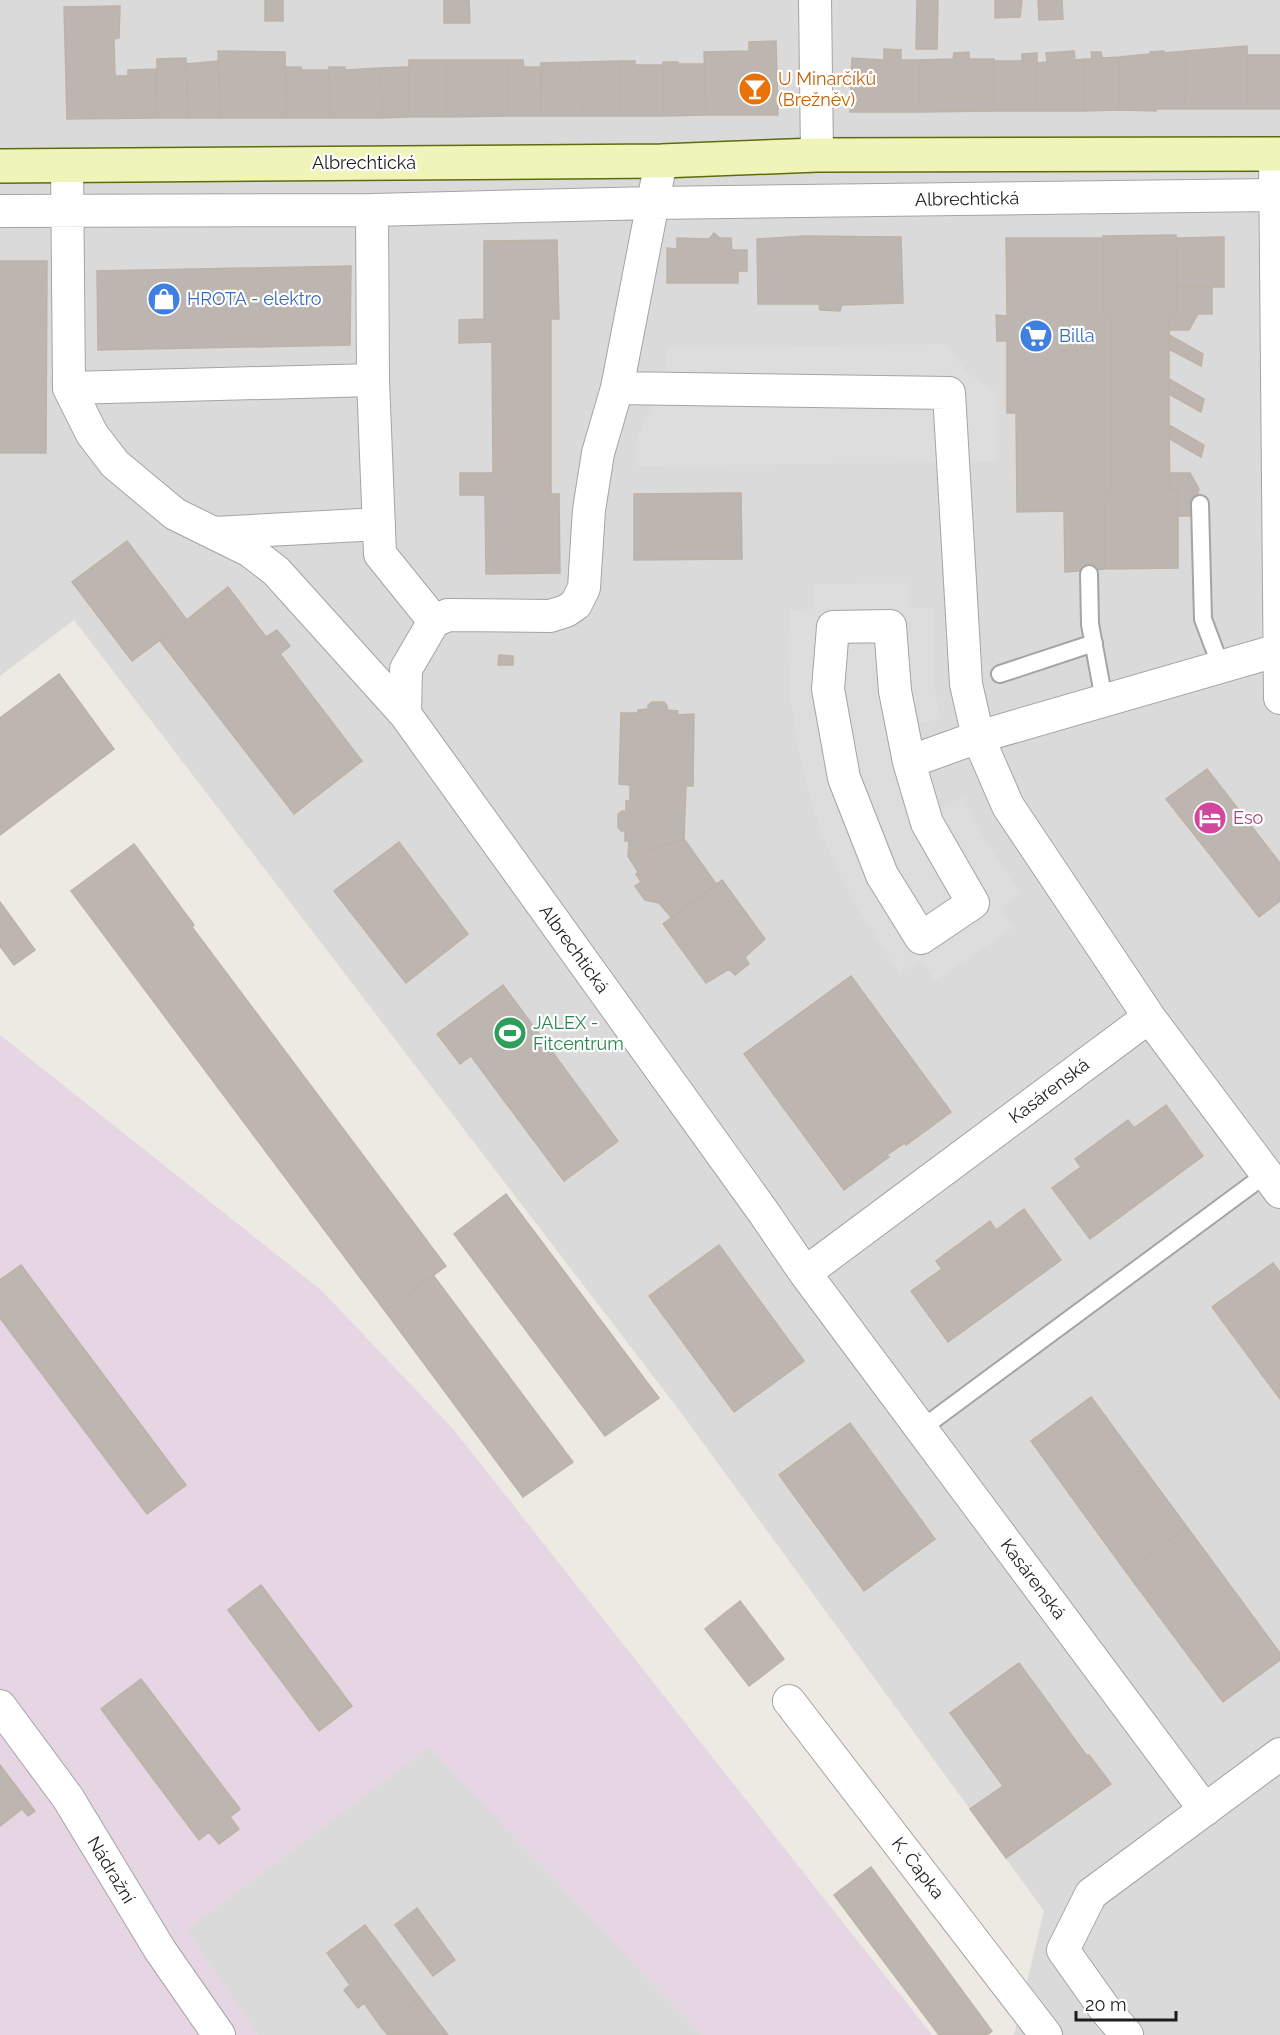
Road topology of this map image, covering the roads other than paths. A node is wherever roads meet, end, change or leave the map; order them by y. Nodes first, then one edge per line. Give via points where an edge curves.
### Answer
1 (814, 0) edge
2 (1278, 154) edge
3 (817, 155) junction
4 (662, 161) junction
5 (67, 165) junction
6 (0, 166) edge
7 (1278, 195) edge
8 (653, 203) junction
9 (372, 210) junction
10 (0, 211) edge
11 (68, 212) junction
12 (373, 380) junction
13 (69, 388) junction
14 (617, 388) junction
15 (1200, 504) dead end
16 (379, 524) junction
17 (213, 533) junction
18 (1089, 574) dead end
19 (434, 621) junction
20 (1094, 643) junction
21 (1279, 650) edge
22 (1221, 666) junction
23 (1000, 674) dead end
24 (1280, 698) edge
25 (1104, 700) junction
26 (405, 714) junction
27 (978, 738) junction
28 (909, 762) junction
29 (1149, 1017) junction
30 (1273, 1183) edge
31 (764, 1213) joint
32 (805, 1273) junction
33 (921, 1429) junction
34 (789, 1701) dead end
35 (0, 1706) edge
36 (1280, 1754) edge
37 (1204, 1810) junction
38 (219, 2035) edge
39 (1046, 2035) edge
40 (1127, 2035) edge

1 - 3 street
2 - 3 main road, Albrechtická
2 - 7 street
3 - 4 main road, Albrechtická
4 - 5 main road, Albrechtická
4 - 8 street
5 - 6 main road, Albrechtická
5 - 11 street, Albrechtická
7 - 8 street, Albrechtická
7 - 21 street
8 - 9 street, Albrechtická
8 - 14 street
9 - 11 street, Albrechtická
9 - 12 street
10 - 11 street, Albrechtická
11 - 13 street, Albrechtická
12 - 13 street
12 - 16 street
13 - 17 street, Albrechtická via 92,434 115,464 175,514
14 - 19 street via 598,453 589,510 584,588 576,604 550,616 448,615
14 - 27 street via 949,393 966,684
15 - 22 lane via 1203,619
16 - 17 street
16 - 19 street via 380,554
17 - 26 street, Albrechtická via 249,550 276,572
18 - 20 lane
19 - 26 street via 406,669
20 - 23 lane
20 - 25 lane
21 - 22 street
21 - 24 street
22 - 25 street
25 - 27 street
26 - 31 street, Albrechtická
27 - 28 street
27 - 29 street via 1008,806
28 - 28 street via 895,691 890,626 833,627 828,690 844,778 882,875 921,938 973,903 927,823
29 - 30 street
29 - 32 street, Kasárenská
30 - 33 lane
31 - 32 street, Kasárenská
32 - 33 street, Kasárenská
33 - 37 street, Kasárenská
34 - 39 street, K. Čapka
35 - 38 street, Nádražní via 68,1798 160,1950
36 - 37 street
37 - 40 street via 1091,1894 1063,1950

